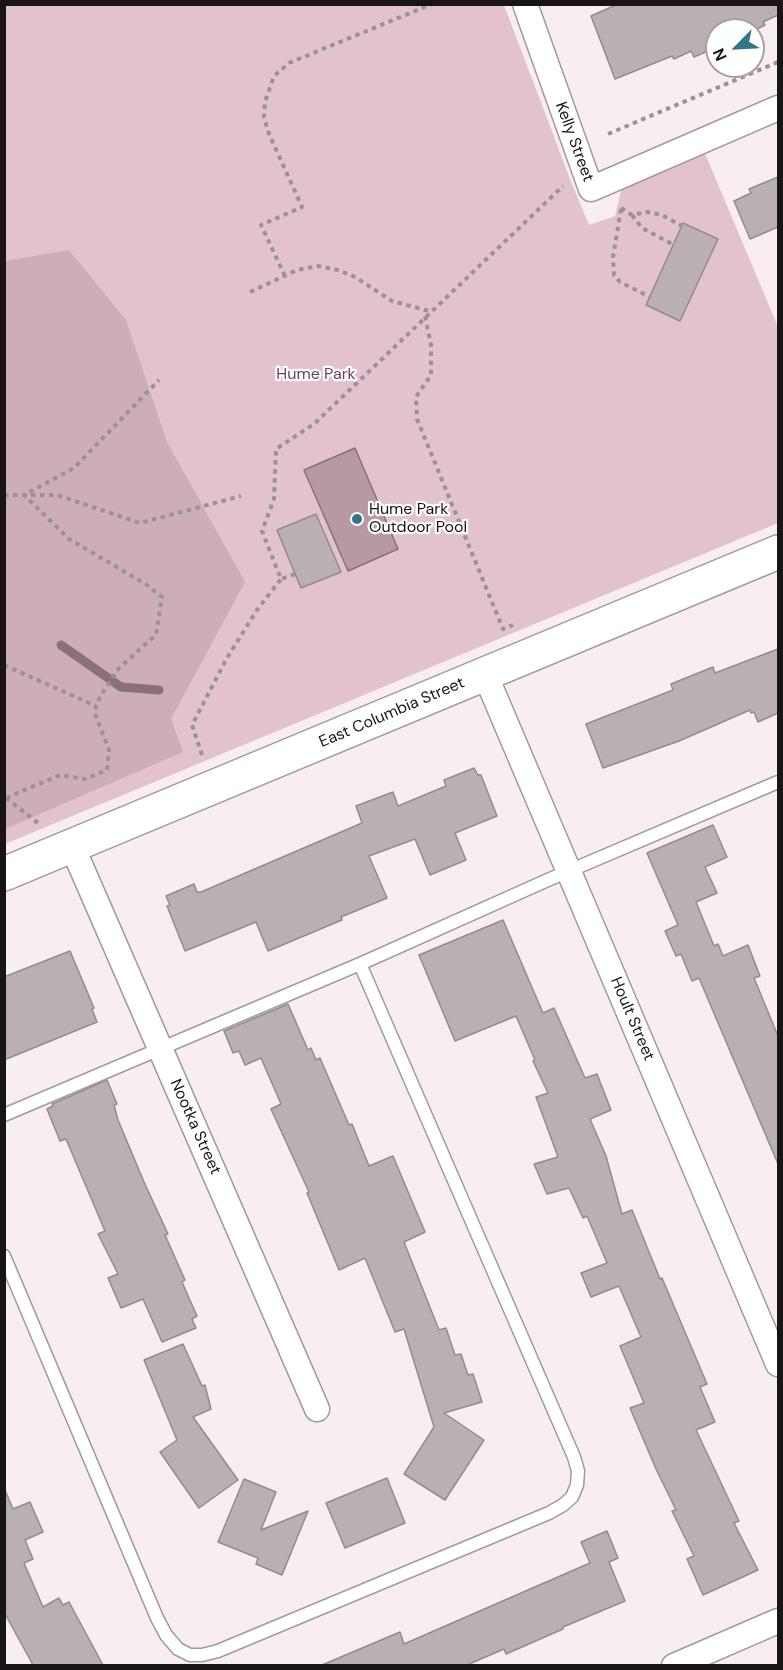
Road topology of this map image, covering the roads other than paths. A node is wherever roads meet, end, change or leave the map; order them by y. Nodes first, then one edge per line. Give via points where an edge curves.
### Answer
1 (525, 4) edge
2 (778, 108) edge
3 (778, 552) edge
4 (485, 674) junction
5 (778, 782) edge
6 (72, 846) junction
7 (569, 871) junction
8 (4, 874) edge
9 (360, 963) junction
10 (160, 1049) junction
11 (4, 1115) edge
12 (4, 1256) edge
13 (778, 1364) edge
14 (317, 1409) dead end
15 (778, 1621) edge
16 (674, 1665) edge

1 - 2 street, Kelly Street via 580,184
3 - 4 main road, East Columbia Street
4 - 6 main road, East Columbia Street
4 - 7 street, Hoult Street
5 - 7 lane
6 - 8 main road, East Columbia Street
6 - 10 street, Nootka Street
7 - 9 lane
7 - 13 street, Hoult Street
9 - 10 lane
9 - 12 lane via 574,1457 577,1485 563,1505 218,1651 190,1655 178,1649 157,1618
10 - 11 lane
10 - 14 street, Nootka Street
15 - 16 street

